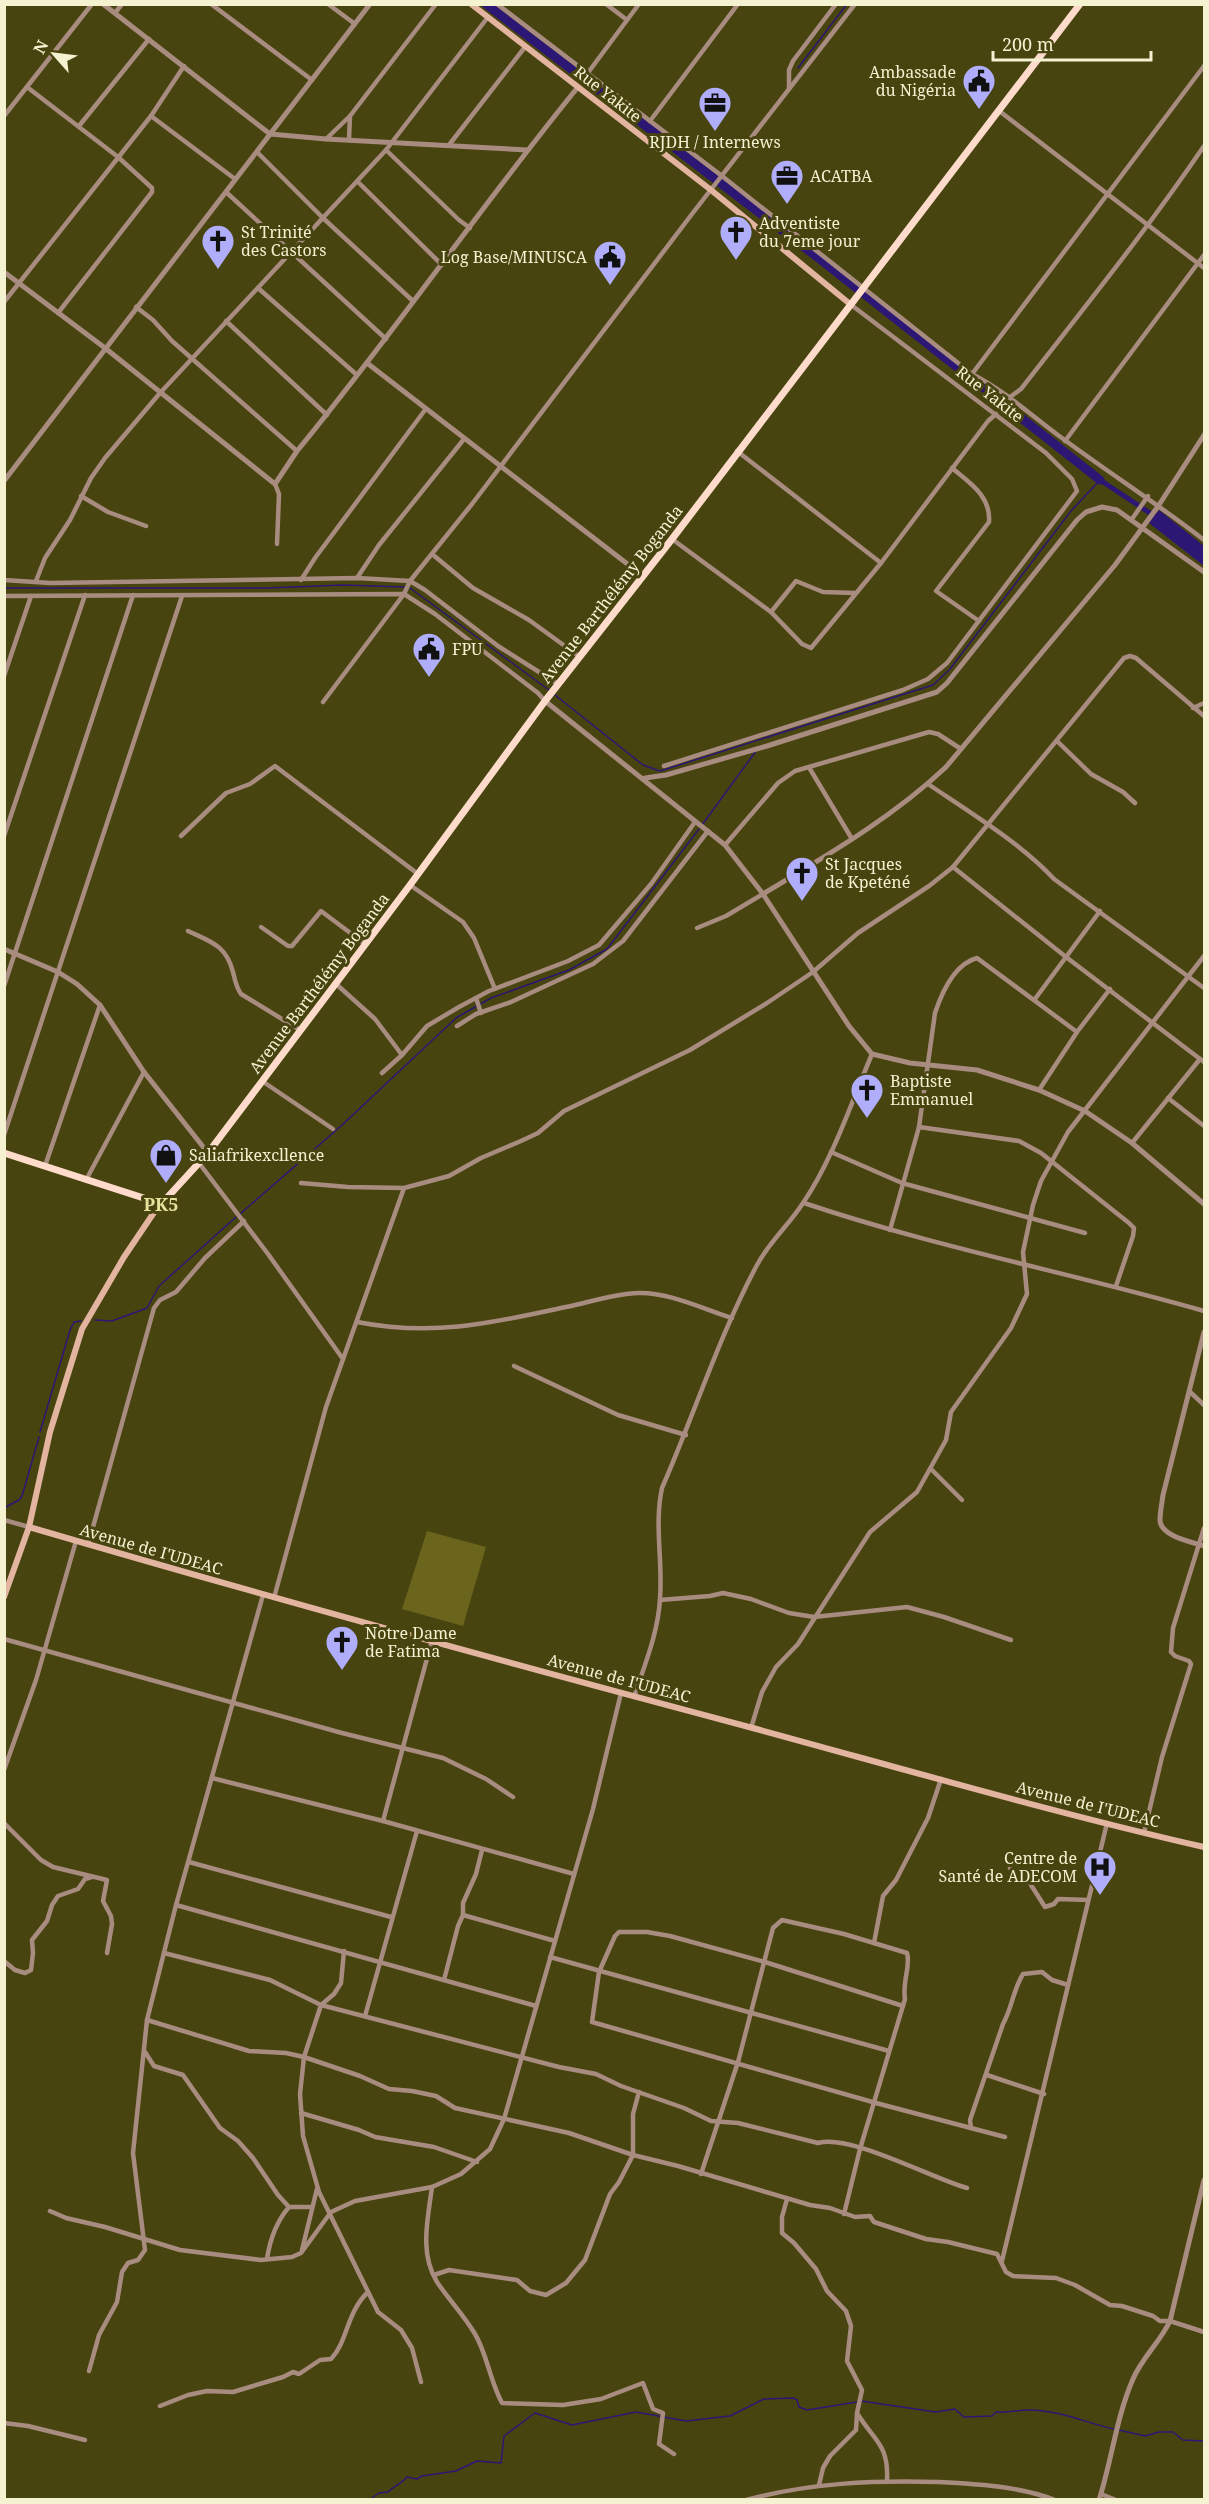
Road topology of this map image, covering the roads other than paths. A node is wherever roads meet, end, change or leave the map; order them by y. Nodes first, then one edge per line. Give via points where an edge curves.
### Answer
1 (92, 4) edge
2 (103, 4) edge
3 (122, 4) edge
4 (211, 4) edge
5 (328, 4) edge
6 (370, 4) edge
7 (436, 4) edge
8 (471, 4) edge
9 (497, 4) edge
10 (606, 4) edge
11 (639, 4) edge
12 (738, 4) edge
13 (827, 4) edge
14 (855, 4) edge
15 (1080, 4) edge
16 (834, 6) edge
17 (115, 13) junction
18 (488, 18) junction
19 (627, 20) junction
20 (355, 24) junction
21 (149, 39) junction
22 (525, 47) junction
23 (184, 66) junction
24 (1204, 66) edge
25 (587, 74) junction
26 (312, 80) junction
27 (27, 87) junction
28 (578, 87) junction
29 (790, 89) junction
30 (998, 110) junction
31 (4, 116) edge
32 (151, 116) junction
33 (350, 116) junction
34 (650, 121) junction
35 (79, 126) junction
36 (270, 134) junction
37 (326, 139) junction
38 (348, 140) junction
39 (392, 143) junction
40 (448, 145) junction
41 (1204, 146) edge
42 (386, 150) junction
43 (527, 150) junction
44 (257, 152) junction
45 (118, 157) junction
46 (722, 176) junction
47 (235, 179) junction
48 (358, 182) junction
49 (711, 190) junction
50 (226, 192) junction
51 (1108, 195) junction
52 (324, 219) junction
53 (1148, 224) junction
54 (470, 228) junction
55 (292, 253) junction
56 (1204, 255) edge
57 (1198, 262) junction
58 (442, 265) junction
59 (1204, 268) edge
60 (4, 272) edge
61 (19, 284) junction
62 (258, 288) junction
63 (862, 289) junction
64 (413, 301) junction
65 (852, 301) junction
66 (4, 302) edge
67 (136, 307) junction
68 (58, 313) junction
69 (226, 321) junction
70 (386, 339) junction
71 (105, 348) junction
72 (193, 359) junction
73 (367, 363) junction
74 (972, 374) junction
75 (357, 375) junction
76 (160, 393) junction
77 (1010, 397) junction
78 (426, 410) junction
79 (996, 414) junction
80 (327, 415) junction
81 (1204, 437) edge
82 (464, 439) junction
83 (1065, 441) junction
84 (297, 451) junction
85 (737, 451) junction
86 (499, 465) junction
87 (952, 468) junction
88 (4, 481) edge
89 (275, 484) junction
90 (81, 496) junction
91 (1148, 496) junction
92 (1159, 505) junction
93 (1132, 519) junction
94 (146, 526) dead end
95 (1143, 527) junction
96 (672, 539) junction
97 (1204, 540) edge
98 (277, 544) dead end
99 (432, 555) junction
100 (880, 563) junction
101 (1204, 572) edge
102 (643, 576) junction
103 (357, 578) junction
104 (4, 580) edge
105 (301, 580) junction
106 (36, 581) junction
107 (410, 581) junction
108 (855, 592) junction
109 (404, 594) junction
110 (85, 595) junction
111 (133, 595) junction
112 (4, 596) edge
113 (31, 596) junction
114 (182, 596) junction
115 (771, 612) junction
116 (979, 621) junction
117 (580, 657) junction
118 (4, 676) edge
119 (556, 686) junction
120 (547, 698) junction
121 (323, 702) dead end
122 (1204, 703) edge
123 (1193, 708) junction
124 (1204, 716) edge
125 (1057, 741) junction
126 (961, 748) junction
127 (664, 766) dead end
128 (810, 769) junction
129 (645, 778) junction
130 (928, 784) junction
131 (1135, 803) dead end
132 (696, 823) junction
133 (989, 826) junction
134 (707, 830) junction
135 (4, 836) edge
136 (181, 836) dead end
137 (852, 839) junction
138 (725, 845) junction
139 (953, 867) junction
140 (418, 874) junction
141 (410, 885) junction
142 (763, 894) junction
143 (1100, 911) junction
144 (261, 927) dead end
145 (697, 928) dead end
146 (189, 931) dead end
147 (365, 944) junction
148 (4, 949) edge
149 (16, 953) junction
150 (1204, 956) edge
151 (1066, 957) junction
152 (58, 972) junction
153 (813, 972) junction
154 (1188, 976) junction
155 (335, 982) junction
156 (4, 986) edge
157 (1204, 988) edge
158 (495, 989) junction
159 (1110, 989) junction
160 (476, 998) junction
161 (1035, 999) junction
162 (100, 1005) junction
163 (481, 1013) junction
164 (1152, 1022) junction
165 (456, 1026) dead end
166 (300, 1030) junction
167 (1077, 1032) junction
168 (402, 1054) junction
169 (872, 1054) junction
170 (1202, 1060) edge
171 (927, 1063) junction
172 (144, 1072) junction
173 (382, 1073) dead end
174 (262, 1081) junction
175 (1039, 1090) junction
176 (1168, 1098) junction
177 (1085, 1111) junction
178 (1204, 1126) edge
179 (919, 1127) junction
180 (333, 1129) dead end
181 (4, 1135) edge
182 (1132, 1143) junction
183 (831, 1152) junction
184 (4, 1153) edge
185 (208, 1153) junction
186 (1051, 1162) junction
187 (199, 1163) junction
188 (45, 1166) junction
189 (86, 1180) junction
190 (301, 1183) dead end
191 (902, 1183) junction
192 (404, 1188) junction
193 (804, 1203) junction
194 (1204, 1204) edge
195 (156, 1205) junction
196 (1031, 1218) junction
197 (243, 1220) junction
198 (890, 1230) junction
199 (1085, 1233) dead end
200 (1023, 1263) junction
201 (1116, 1286) junction
202 (1204, 1311) edge
203 (732, 1318) junction
204 (357, 1322) junction
205 (1204, 1332) edge
206 (343, 1359) junction
207 (514, 1366) dead end
208 (1189, 1390) junction
209 (1204, 1405) edge
210 (686, 1435) junction
211 (932, 1469) junction
212 (962, 1500) dead end
213 (4, 1520) edge
214 (29, 1527) junction
215 (1204, 1528) edge
216 (76, 1541) junction
217 (88, 1545) junction
218 (1202, 1546) edge
219 (263, 1595) junction
220 (4, 1597) edge
221 (274, 1598) junction
222 (660, 1600) junction
223 (814, 1617) junction
224 (4, 1639) edge
225 (432, 1640) junction
226 (1011, 1640) dead end
227 (45, 1651) junction
228 (621, 1693) junction
229 (634, 1697) junction
230 (232, 1703) junction
231 (751, 1728) junction
232 (402, 1747) junction
233 (4, 1770) edge
234 (212, 1778) junction
235 (941, 1779) junction
236 (513, 1797) dead end
237 (383, 1821) junction
238 (4, 1823) edge
239 (1107, 1823) junction
240 (417, 1831) junction
241 (1144, 1833) junction
242 (1204, 1847) edge
243 (482, 1850) junction
244 (189, 1862) junction
245 (1010, 1868) dead end
246 (574, 1874) junction
247 (92, 1877) junction
248 (1088, 1900) junction
249 (176, 1905) junction
250 (463, 1915) junction
251 (391, 1917) junction
252 (555, 1941) junction
253 (874, 1942) junction
254 (344, 1951) junction
255 (107, 1953) dead end
256 (164, 1953) junction
257 (550, 1957) junction
258 (380, 1960) junction
259 (4, 1961) edge
260 (765, 1962) junction
261 (599, 1972) junction
262 (444, 1980) junction
263 (1068, 1985) junction
264 (321, 2005) junction
265 (536, 2006) junction
266 (903, 2006) junction
267 (750, 2013) junction
268 (364, 2016) junction
269 (147, 2020) junction
270 (889, 2051) junction
271 (145, 2052) junction
272 (304, 2057) junction
273 (521, 2057) junction
274 (738, 2062) junction
275 (987, 2076) junction
276 (639, 2092) junction
277 (1044, 2094) junction
278 (876, 2103) junction
279 (301, 2114) junction
280 (504, 2119) junction
281 (719, 2121) junction
282 (971, 2128) junction
283 (1005, 2137) dead end
284 (860, 2149) junction
285 (633, 2155) junction
286 (477, 2162) junction
287 (701, 2174) junction
288 (1204, 2180) edge
289 (318, 2187) junction
290 (432, 2187) junction
291 (967, 2188) dead end
292 (787, 2199) junction
293 (289, 2207) junction
294 (311, 2207) junction
295 (50, 2211) dead end
296 (330, 2212) junction
297 (844, 2214) junction
298 (142, 2240) junction
299 (301, 2253) junction
300 (267, 2259) junction
301 (1002, 2262) junction
302 (434, 2275) junction
303 (368, 2292) junction
304 (1170, 2321) junction
305 (1204, 2332) edge
306 (89, 2371) dead end
307 (421, 2382) dead end
308 (160, 2406) dead end
309 (857, 2413) junction
310 (4, 2423) edge
311 (85, 2440) dead end
312 (674, 2454) dead end
313 (887, 2481) junction
314 (819, 2485) junction
315 (1100, 2497) edge
316 (746, 2499) edge
317 (1055, 2499) edge
318 (1116, 2499) edge

1 - 27 street
2 - 17 street
3 - 17 street
4 - 26 street
5 - 20 street
6 - 20 street
7 - 33 street
8 - 18 main road, Rue Yakite
9 - 25 street
10 - 19 street
11 - 19 street
12 - 34 street
13 - 16 street
14 - 29 street
15 - 30 main road, Avenue Barthélémy Boganda
16 - 29 street via 793,61 789,70
17 - 21 street
18 - 22 main road, Rue Yakite
18 - 39 street
19 - 25 street
20 - 26 street
21 - 23 street
21 - 35 street
22 - 28 main road, Rue Yakite
22 - 40 street
23 - 32 street
23 - 36 street
24 - 51 street
25 - 34 street
26 - 36 street
27 - 31 street
27 - 35 street
28 - 43 street
28 - 49 main road, Rue Yakite
29 - 46 street
30 - 51 street
30 - 63 main road, Avenue Barthélémy Boganda
32 - 45 street
32 - 47 street
33 - 37 street
33 - 38 street
34 - 46 street
35 - 45 street
36 - 37 street
36 - 44 street
37 - 38 street
38 - 39 street
39 - 40 street
39 - 42 street
40 - 43 street
41 - 53 street
42 - 48 street
42 - 54 street
43 - 54 street
44 - 47 street
44 - 52 street
45 - 61 street
45 - 68 street via 152,192
46 - 49 street
46 - 63 street
47 - 50 street
48 - 52 street
48 - 58 street
49 - 65 main road, Rue Yakite
49 - 86 street
50 - 55 street
50 - 67 street
51 - 53 street
51 - 74 street
52 - 55 street
52 - 64 street
53 - 57 street
53 - 77 street via 1021,389
54 - 58 street
55 - 62 street
55 - 70 street
56 - 57 street
57 - 59 street
57 - 83 street
58 - 64 street
60 - 61 street
61 - 66 street
61 - 68 street
62 - 69 street
62 - 75 street
63 - 65 main road, Avenue Barthélémy Boganda
63 - 74 street
64 - 70 street
65 - 79 street, Rue Yakite
65 - 85 main road, Avenue Barthélémy Boganda
67 - 71 street
67 - 72 street
68 - 71 street
69 - 72 street
69 - 80 street
70 - 73 street
71 - 76 street
71 - 88 street
72 - 76 street
72 - 84 street
73 - 75 street
73 - 78 street
74 - 77 street
75 - 80 street
76 - 89 street
76 - 90 street via 105,458
77 - 83 street
78 - 82 street
78 - 105 street
79 - 87 street
79 - 116 street, Rue Yakite via 1046,453 1072,478 1077,491
80 - 84 street
81 - 92 street
82 - 86 street
82 - 103 street
83 - 91 street
84 - 89 street
85 - 96 main road, Avenue Barthélémy Boganda
85 - 100 street
86 - 99 street
86 - 102 street
87 - 100 street
87 - 116 street via 978,490 990,509 989,522 936,591
89 - 98 street via 279,494
90 - 94 street via 108,512
90 - 106 street
91 - 92 street
91 - 93 street
92 - 95 street
92 - 97 street
93 - 95 street
93 - 129 street via 1102,507 1086,512 937,692 767,746
95 - 101 street
95 - 126 street via 1080,610
96 - 102 main road, Avenue Barthélémy Boganda
96 - 115 street
99 - 107 street
99 - 117 street via 473,588 529,620
100 - 108 street
102 - 117 main road, Avenue Barthélémy Boganda
103 - 105 street
103 - 107 street
104 - 106 street
105 - 106 street
107 - 109 street
107 - 119 street
108 - 115 street via 823,592 796,581
108 - 115 street via 811,648 802,644
109 - 114 street
109 - 120 street
109 - 121 street
110 - 111 street
110 - 113 street
110 - 135 street
111 - 114 street
111 - 149 street
112 - 113 street
113 - 118 street
114 - 152 street
116 - 127 street, Rue Yakite via 947,663 928,679
117 - 119 main road, Avenue Barthélémy Boganda
119 - 120 main road, Avenue Barthélémy Boganda
120 - 129 street
120 - 140 main road, Avenue Barthélémy Boganda
122 - 123 street
123 - 124 street
123 - 125 street via 1130,656 1119,662
125 - 131 street via 1091,774
125 - 133 street
126 - 128 street via 929,732
126 - 130 street
128 - 137 street
128 - 138 street via 786,776
129 - 132 street
130 - 133 street
130 - 137 street
132 - 134 street
132 - 158 street via 599,945
133 - 139 street
133 - 143 street
134 - 138 street
134 - 163 street via 623,941 609,953 574,973
136 - 140 street via 226,793 250,784 275,766
137 - 142 street
138 - 142 street
139 - 151 street
139 - 153 street via 858,933
140 - 141 main road, Avenue Barthélémy Boganda
141 - 147 main road, Avenue Barthélémy Boganda
141 - 158 street via 463,922 474,938
142 - 145 street
142 - 153 street
143 - 151 street
143 - 154 street
144 - 147 street via 292,946 321,911
146 - 166 street via 216,944 230,958 241,994
147 - 155 main road, Avenue Barthélémy Boganda
148 - 149 street
149 - 152 street
149 - 156 street
150 - 154 street
151 - 159 street
151 - 161 street
152 - 162 street
152 - 181 street
153 - 169 street
153 - 192 street via 690,1050 586,1099 529,1137 449,1176
154 - 157 street
154 - 164 street
155 - 166 main road, Avenue Barthélémy Boganda
155 - 168 street via 375,1020
158 - 160 street
159 - 164 street
159 - 167 street
160 - 163 street
160 - 168 street via 427,1026
161 - 167 street
161 - 171 street via 977,958 970,960 940,997
162 - 172 street
162 - 188 street
163 - 165 street
164 - 170 street
164 - 177 street
166 - 174 main road, Avenue Barthélémy Boganda
167 - 175 street
168 - 173 street
169 - 171 street
169 - 183 street
170 - 176 street
171 - 175 street via 977,1070
171 - 179 street
172 - 185 street
172 - 189 street
174 - 180 street
174 - 185 main road, Avenue Barthélémy Boganda
175 - 177 street
176 - 178 street
176 - 182 street
177 - 182 street
177 - 186 street
179 - 186 street via 1020,1141
179 - 191 street
182 - 194 street
183 - 191 street
183 - 193 street
184 - 188 main road
185 - 187 main road, Avenue Barthélémy Boganda
186 - 196 street via 1041,1181
186 - 201 street via 1134,1228
187 - 195 main road, Avenue Barthélémy Boganda
187 - 197 street
188 - 189 main road
189 - 195 main road
190 - 192 street
191 - 196 street
191 - 198 street
192 - 204 street
193 - 198 street
193 - 203 street via 758,1264
195 - 214 main road via 82,1329 50,1432
196 - 199 street
196 - 200 street
197 - 206 street
197 - 217 street via 176,1292 154,1308
198 - 200 street
200 - 201 street
200 - 211 street via 1025,1300 1011,1328 951,1412 946,1440
201 - 202 street
203 - 204 street via 674,1299 639,1293 442,1329 388,1328
203 - 210 street
204 - 206 street
205 - 208 street
206 - 221 street via 326,1407
207 - 210 street via 618,1415
208 - 209 street
208 - 218 street via 1160,1521 1168,1532
210 - 222 street via 662,1488 658,1508
211 - 212 street
211 - 223 street via 917,1492 870,1532
213 - 214 street
214 - 216 main road, Avenue de I'UDEAC
214 - 220 main road
215 - 218 street
216 - 217 main road, Avenue de I'UDEAC
216 - 227 street
217 - 219 main road, Avenue de I'UDEAC
218 - 241 street via 1173,1628 1171,1652 1191,1664 1162,1756
219 - 221 main road, Avenue de I'UDEAC
219 - 230 street
221 - 225 main road, Avenue de I'UDEAC
222 - 223 street via 723,1593
222 - 229 street via 655,1634
223 - 226 street via 907,1606
223 - 231 street via 798,1644 776,1666 762,1692
224 - 227 street
225 - 228 main road, Avenue de I'UDEAC
225 - 232 street
227 - 230 street
227 - 233 street
228 - 229 main road, Avenue de I'UDEAC
228 - 246 street
229 - 231 main road, Avenue de I'UDEAC
230 - 232 street
230 - 234 street
231 - 235 main road, Avenue de I'UDEAC
232 - 236 street via 443,1758
232 - 237 street
234 - 237 street
234 - 244 street
235 - 239 main road, Avenue de I'UDEAC
235 - 253 street via 928,1818 896,1880 883,1896
237 - 240 street
238 - 247 street via 53,1868
239 - 241 main road, Avenue de I'UDEAC
239 - 248 street
240 - 243 street
240 - 251 street
241 - 242 main road, Avenue de I'UDEAC
243 - 246 street
243 - 250 street via 463,1903
244 - 249 street
244 - 251 street
245 - 248 street via 1018,1875 1028,1874 1045,1907 1058,1899
246 - 252 street
247 - 255 street via 107,1880 103,1901 112,1924
247 - 259 street via 85,1879 78,1889 58,1896 52,1905 47,1921 32,1940 31,1970 15,1970
248 - 263 street
249 - 254 street
249 - 256 street
250 - 252 street
250 - 262 street
251 - 258 street
252 - 257 street
253 - 260 street via 782,1920 774,1928
253 - 266 street via 909,1956
254 - 258 street
254 - 264 street via 340,1983
256 - 264 street via 270,1980
256 - 269 street
257 - 261 street
257 - 265 street
258 - 262 street
258 - 268 street
260 - 261 street via 656,1933 619,1932
260 - 266 street
260 - 267 street
261 - 267 street
261 - 274 street via 592,2022
262 - 265 street
263 - 275 street via 1042,1972 1023,1974 1011,1998
263 - 277 street
264 - 268 street
264 - 272 street
265 - 273 street
266 - 270 street
267 - 270 street
267 - 274 street
268 - 273 street
269 - 271 street
269 - 272 street via 249,2051
270 - 278 street
271 - 293 street via 153,2067 183,2075 220,2128 253,2158
271 - 298 street via 133,2153
272 - 279 street
272 - 280 street via 389,2090 436,2096 456,2108
273 - 276 street via 596,2074
273 - 280 street
274 - 278 street
274 - 281 street
275 - 277 street
275 - 282 street via 970,2120
276 - 281 street
276 - 285 street via 633,2114
277 - 301 street
278 - 282 street
278 - 284 street
279 - 286 street via 375,2137 434,2147
279 - 289 street via 303,2136
280 - 285 street via 569,2133
280 - 286 street via 490,2149
281 - 284 street
281 - 287 street
282 - 283 street
284 - 291 street
284 - 297 street
285 - 287 street
285 - 302 street via 610,2194 585,2260 566,2283 546,2295 531,2291 517,2280 449,2270
286 - 290 street
287 - 292 street
288 - 304 street
289 - 294 street
289 - 296 street
290 - 296 street via 355,2201
290 - 302 street via 425,2241
292 - 297 street
292 - 309 street via 782,2233 816,2269 827,2291 846,2311 851,2326 847,2361 862,2390
293 - 294 street
293 - 300 street via 277,2223
294 - 299 street
295 - 298 street
296 - 299 street
296 - 303 street
297 - 301 street via 870,2216 874,2222 926,2239 997,2254
298 - 300 street via 200,2254
298 - 306 street via 144,2250 138,2260 128,2263 122,2272 117,2302 99,2335
299 - 300 street
301 - 304 street via 1006,2272 1013,2276 1056,2278 1110,2305
302 - 312 street via 477,2336 502,2403 563,2405 601,2399 643,2383 652,2409 663,2415 659,2444
303 - 307 street via 378,2312 407,2339
303 - 308 street via 355,2307 331,2359 320,2360 299,2374 293,2372 233,2392 188,2394
304 - 305 street
304 - 315 street via 1138,2368 1113,2438
309 - 313 street via 885,2451
309 - 314 street via 856,2430 830,2456
310 - 311 street
313 - 314 street
313 - 317 street via 971,2483 1032,2491
314 - 316 street
315 - 318 street

